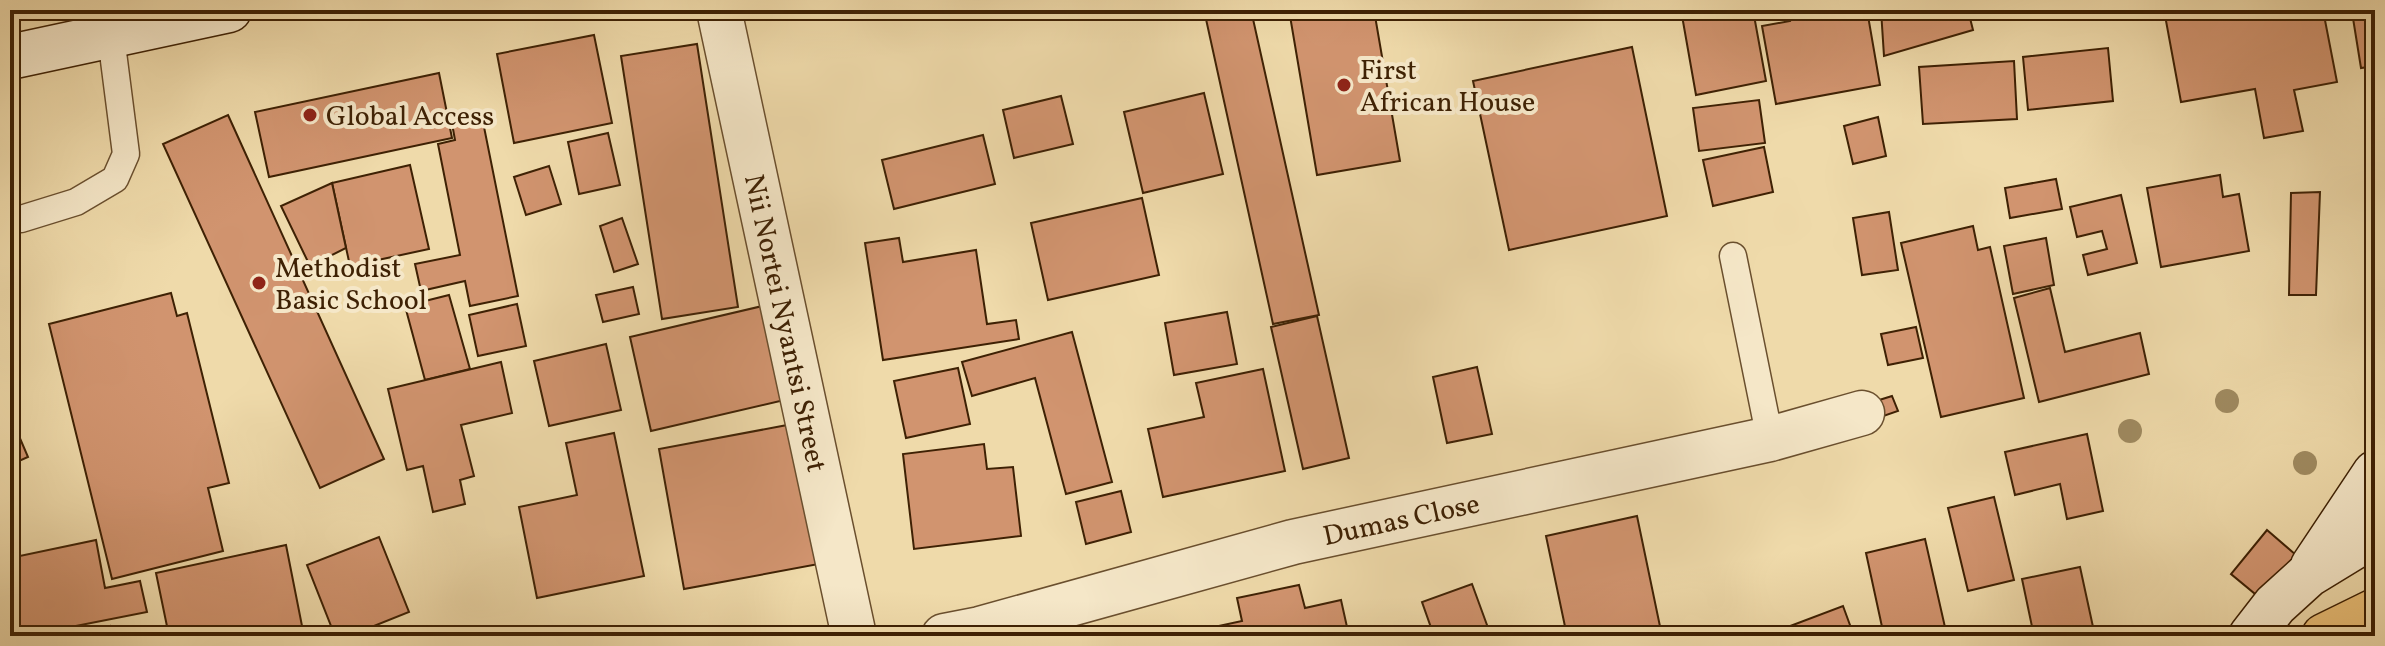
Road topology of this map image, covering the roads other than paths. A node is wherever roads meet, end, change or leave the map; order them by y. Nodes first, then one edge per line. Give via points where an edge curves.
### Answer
1 (229, 10) edge
2 (719, 10) edge
3 (111, 37) junction
4 (10, 57) edge
5 (21, 219) dead end
6 (1733, 256) dead end
7 (1862, 413) dead end
8 (1770, 439) junction
9 (2375, 473) edge
10 (2375, 534) edge
11 (2308, 575) junction
12 (2375, 611) edge
13 (854, 636) edge
14 (944, 636) edge
15 (2251, 636) edge
16 (2324, 636) edge

1 - 3 street
2 - 13 street, Nii Nortei Nyantsi Street
3 - 4 street
3 - 5 lane via 126,154 115,179 76,202
6 - 8 lane
7 - 8 street, Dumas Close
8 - 14 street, Dumas Close via 1293,542
9 - 11 street
10 - 11 street
11 - 15 street
12 - 16 main road

